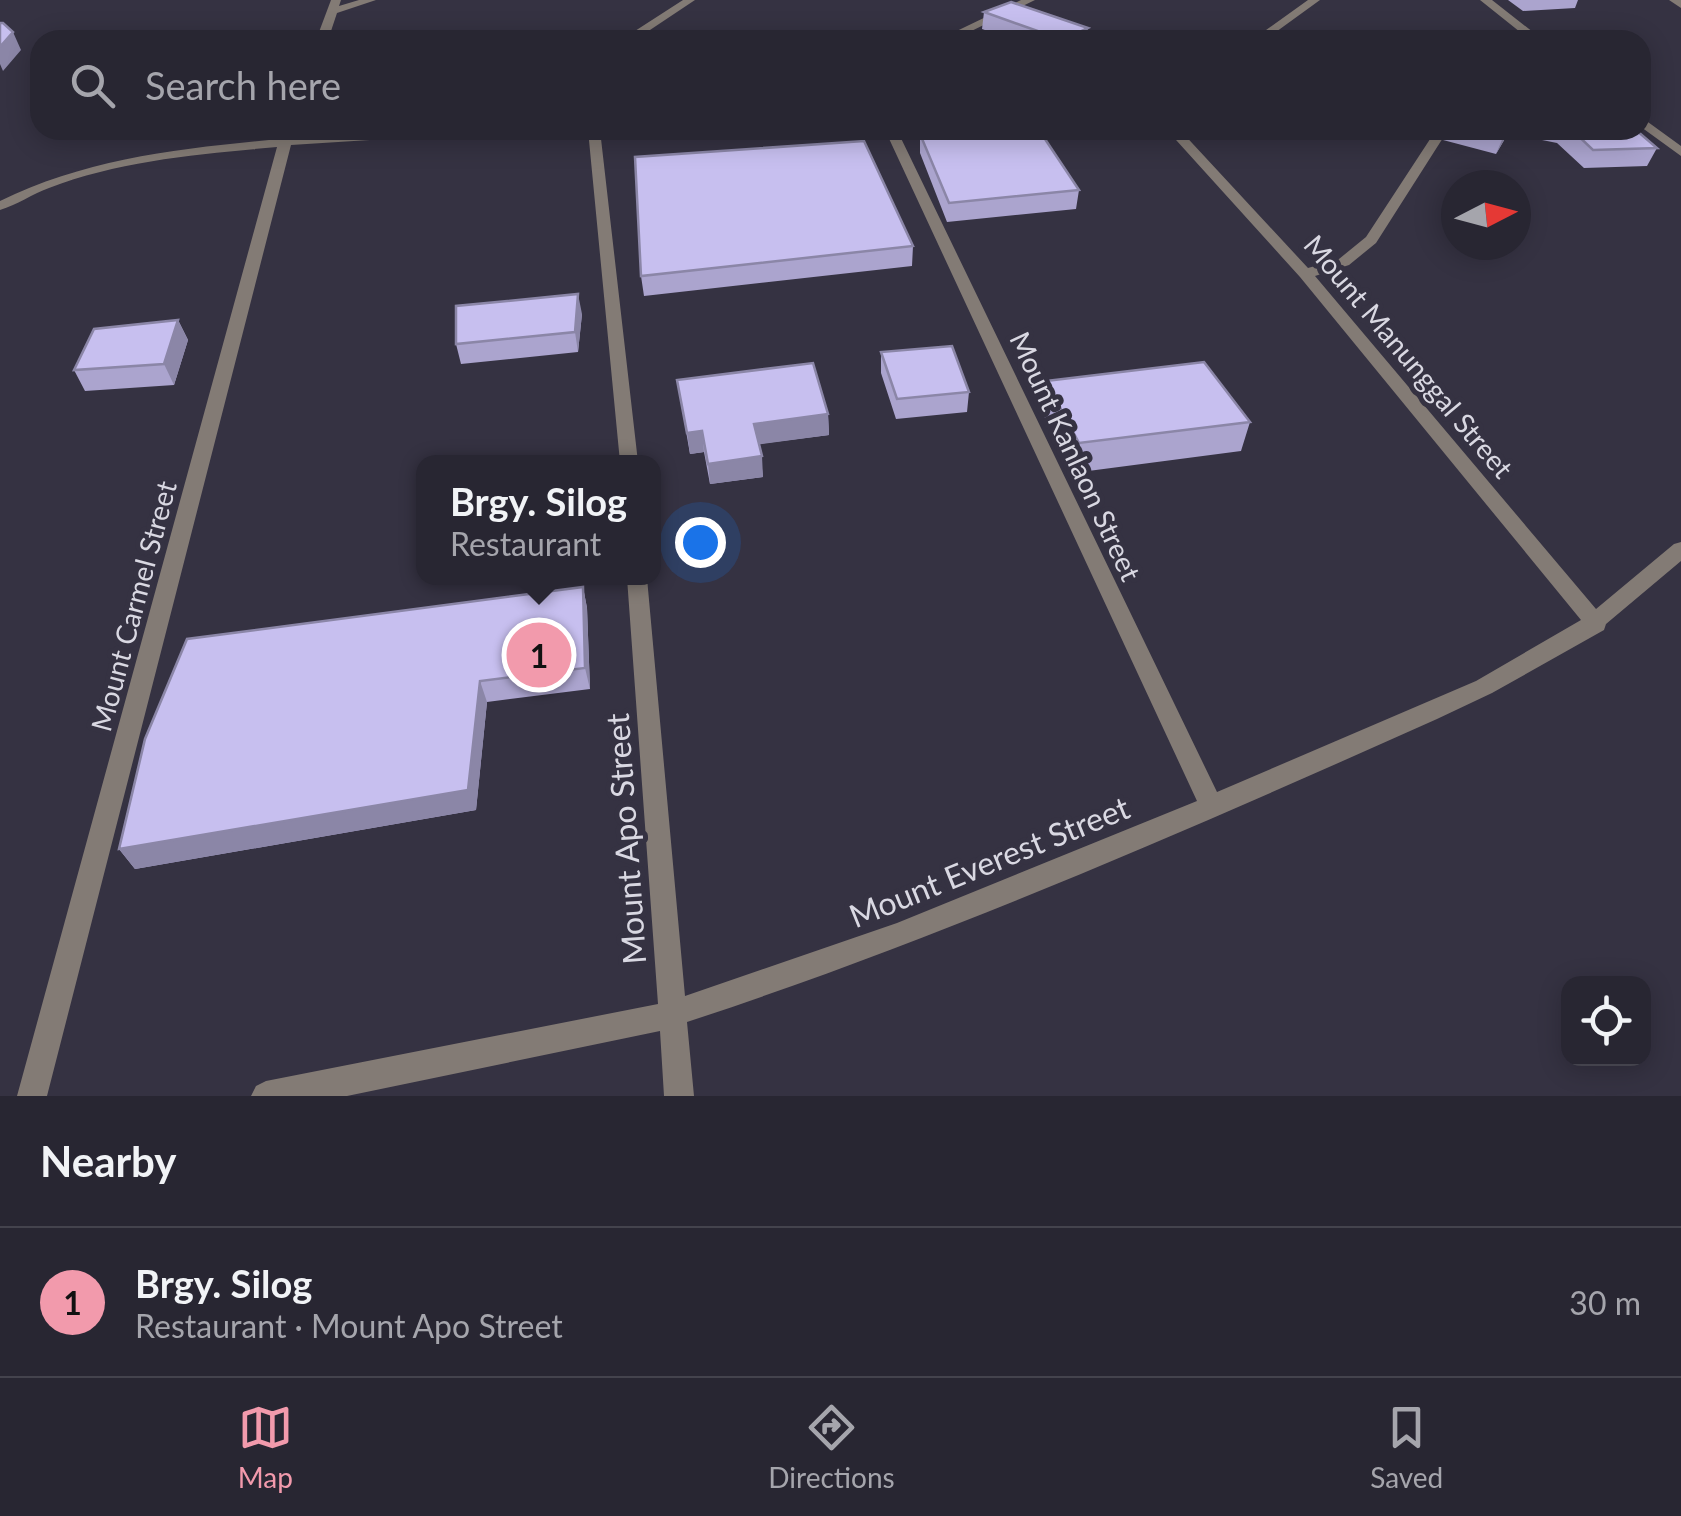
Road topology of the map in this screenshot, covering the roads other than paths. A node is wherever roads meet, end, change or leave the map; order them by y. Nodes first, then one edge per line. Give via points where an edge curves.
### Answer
1 (371, 0) edge
2 (690, 0) edge
3 (1030, 0) edge
4 (1315, 0) edge
5 (1485, 0) edge
6 (1674, 0) edge
7 (1681, 4) edge
8 (334, 6) edge
9 (326, 30) edge
10 (643, 30) edge
11 (966, 30) edge
12 (1272, 30) edge
13 (1523, 30) edge
14 (1651, 129) edge
15 (268, 140) edge
16 (284, 140) edge
17 (595, 140) edge
18 (896, 140) edge
19 (1182, 140) edge
20 (1436, 140) edge
21 (1681, 152) edge
22 (0, 206) edge
23 (1305, 274) junction
24 (628, 455) edge
25 (1681, 549) edge
26 (639, 585) edge
27 (1596, 624) junction
28 (1211, 806) junction
29 (671, 1014) junction
30 (32, 1096) edge
31 (266, 1096) edge
32 (679, 1096) edge

1 - 8 street
2 - 10 street
3 - 11 street
4 - 12 street
5 - 13 street
6 - 7 street
8 - 9 street
14 - 21 street
15 - 22 street via 114,167
16 - 30 street, Mount Carmel Street
17 - 24 street
18 - 28 street, Mount Kanlaon Street
19 - 23 street, Mount Manunggal Street
20 - 23 street via 1371,240 1344,262
23 - 27 street, Mount Manunggal Street
25 - 27 street, Mount Everest Street
26 - 29 street, Mount Apo Street
27 - 28 street, Mount Everest Street via 1499,681
28 - 29 street, Mount Everest Street via 874,944
29 - 31 street, Mount Everest Street
29 - 32 street, Mount Apo Street

